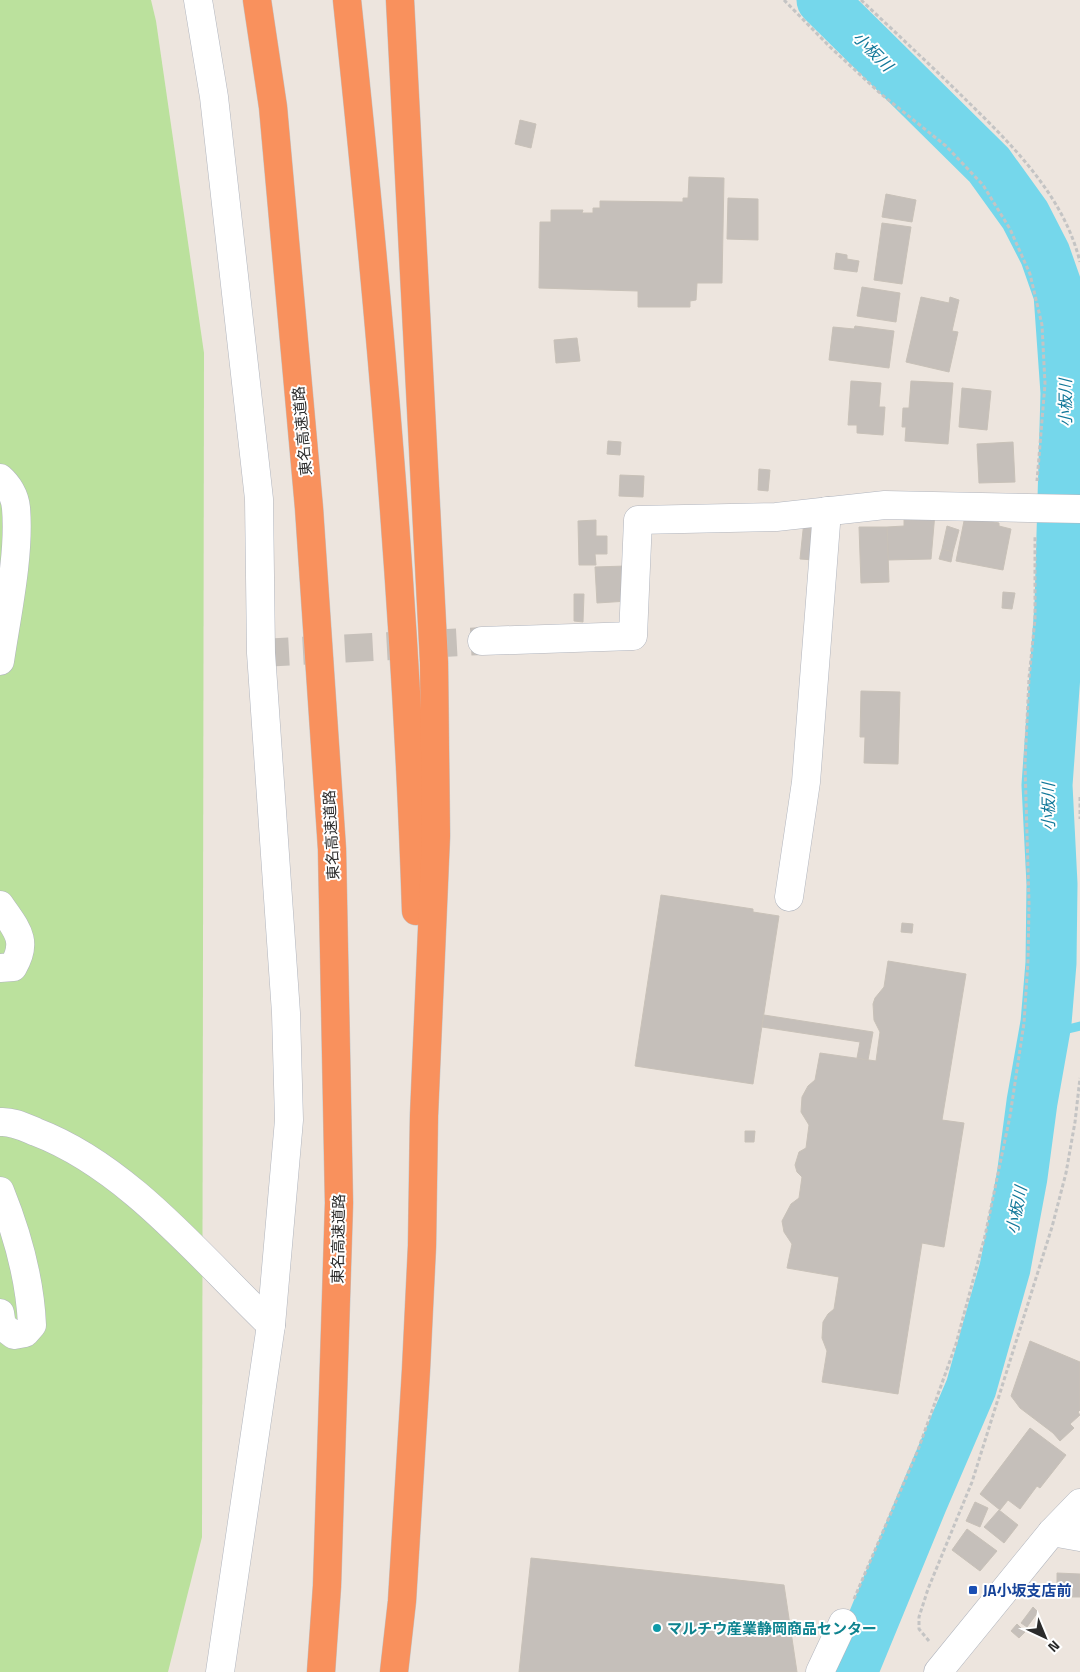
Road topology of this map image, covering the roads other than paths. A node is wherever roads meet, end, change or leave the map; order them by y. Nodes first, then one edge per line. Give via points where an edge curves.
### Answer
1 (198, 0) edge
2 (257, 0) edge
3 (347, 0) edge
4 (400, 0) edge
5 (0, 478) edge
6 (1080, 509) edge
7 (827, 511) junction
8 (482, 641) tunnel mouth
9 (0, 661) edge
10 (790, 897) dead end
11 (0, 905) edge
12 (0, 968) edge
13 (424, 1116) junction
14 (0, 1122) edge
15 (0, 1191) edge
16 (0, 1313) edge
17 (271, 1325) junction
18 (1080, 1504) edge
19 (1052, 1532) junction
20 (1080, 1537) edge
21 (843, 1623) road end
22 (220, 1672) edge
23 (321, 1672) edge
24 (394, 1672) edge
25 (820, 1672) edge
26 (938, 1672) edge

1 - 17 street via 214,97 259,500 261,653 286,1013 289,1120
2 - 23 highway, 東名高速道路 via 273,107 309,508 332,849 339,1202 327,1586
3 - 13 highway via 390,446 414,837
4 - 13 highway via 434,662 436,836
5 - 9 street via 8,485 16,506 15,552
6 - 7 street via 885,505
7 - 8 street via 776,517 638,520 632,636
7 - 10 street via 806,782
11 - 12 street via 22,946 13,967
13 - 24 highway via 416,1370 402,1601
14 - 17 street via 9,1122 50,1137 83,1154 127,1186
15 - 16 street via 12,1220 31,1300 32,1325 25,1333 14,1335 2,1326
17 - 22 street
18 - 19 street
19 - 20 street
19 - 26 street
21 - 25 street

